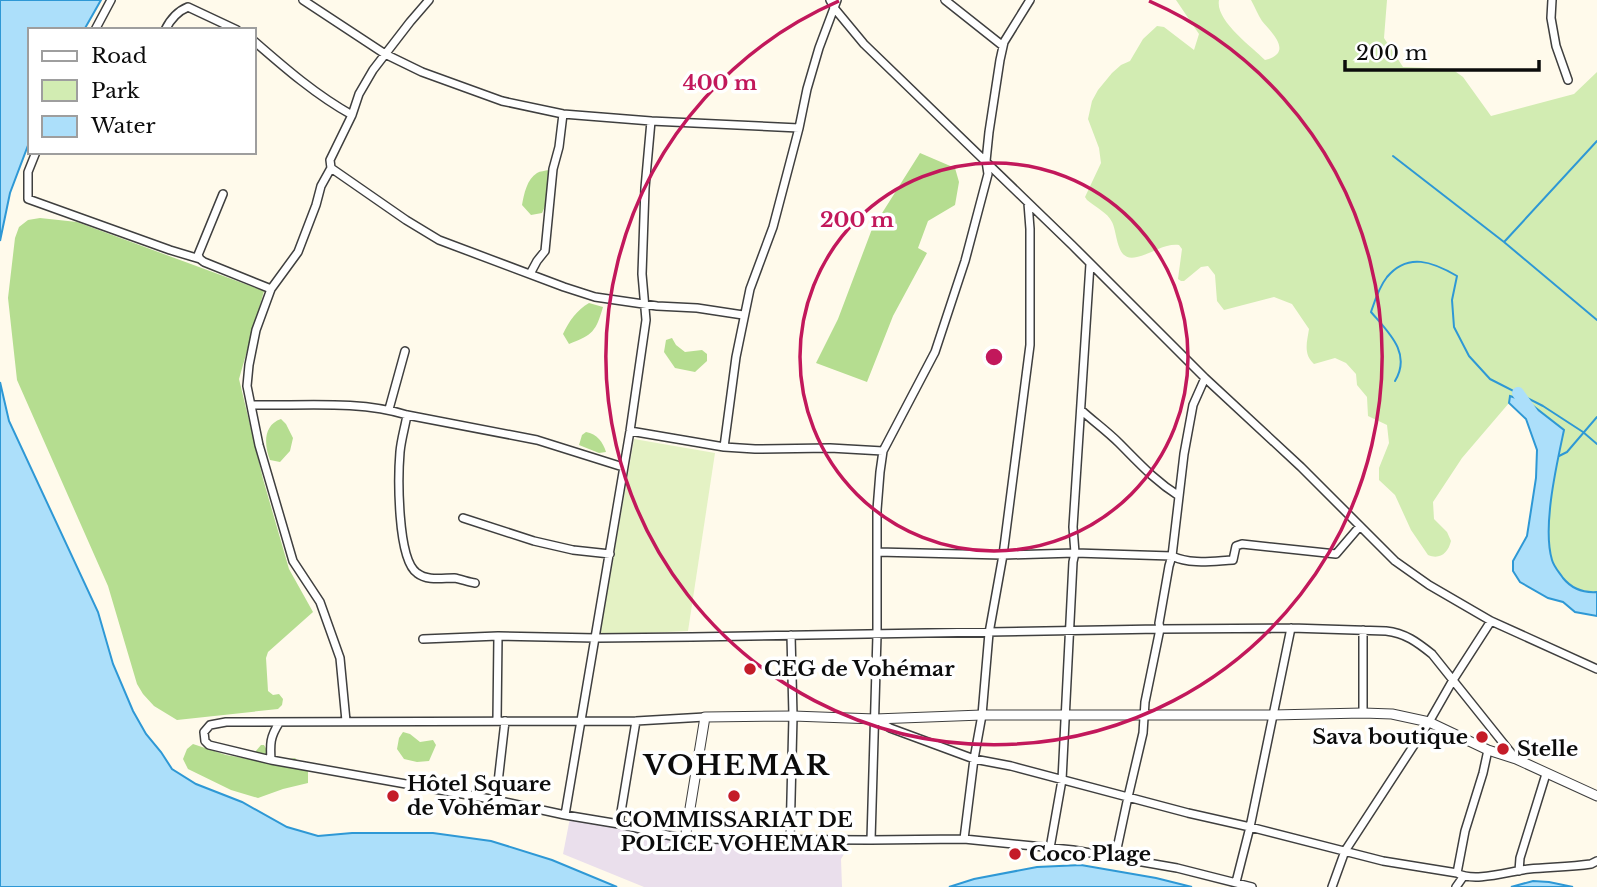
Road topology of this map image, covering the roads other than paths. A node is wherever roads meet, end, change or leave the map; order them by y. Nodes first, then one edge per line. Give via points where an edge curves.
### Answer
1 (111, 0) edge
2 (303, 0) edge
3 (429, 0) edge
4 (830, 0) edge
5 (837, 0) edge
6 (945, 0) edge
7 (1030, 0) edge
8 (1552, 0) edge
9 (835, 9) junction
10 (96, 28) edge
11 (166, 28) edge
12 (233, 28) edge
13 (256, 43) edge
14 (1003, 46) junction
15 (385, 54) junction
16 (1568, 80) dead end
17 (563, 114) junction
18 (352, 115) junction
19 (651, 121) junction
20 (799, 128) junction
21 (35, 154) edge
22 (986, 161) junction
23 (331, 168) junction
24 (223, 194) dead end
25 (1028, 202) junction
26 (200, 259) junction
27 (1090, 264) junction
28 (530, 274) junction
29 (271, 289) junction
30 (644, 303) junction
31 (744, 315) junction
32 (405, 351) dead end
33 (1205, 378) junction
34 (251, 405) junction
35 (389, 409) junction
36 (1081, 410) junction
37 (407, 415) junction
38 (630, 431) junction
39 (724, 447) junction
40 (883, 451) junction
41 (623, 467) junction
42 (1179, 496) junction
43 (463, 518) dead end
44 (1360, 526) junction
45 (877, 552) junction
46 (1075, 553) junction
47 (610, 554) junction
48 (1003, 555) junction
49 (1172, 556) junction
50 (475, 583) dead end
51 (1491, 621) junction
52 (1291, 628) junction
53 (1160, 629) junction
54 (1363, 630) junction
55 (1070, 631) junction
56 (989, 633) junction
57 (791, 635) junction
58 (877, 635) junction
59 (498, 636) junction
60 (596, 638) junction
61 (423, 639) dead end
62 (1597, 669) edge
63 (1453, 680) junction
64 (1363, 713) junction
65 (982, 715) junction
66 (1144, 715) junction
67 (1272, 715) junction
68 (793, 716) junction
69 (1064, 716) junction
70 (705, 718) junction
71 (875, 719) junction
72 (345, 721) junction
73 (501, 721) junction
74 (582, 721) junction
75 (636, 721) junction
76 (1429, 722) junction
77 (279, 723) junction
78 (1488, 750) junction
79 (974, 759) junction
80 (1516, 759) junction
81 (271, 760) junction
82 (1546, 774) junction
83 (1062, 780) junction
84 (1597, 796) edge
85 (1128, 797) junction
86 (496, 800) junction
87 (565, 815) junction
88 (618, 824) junction
89 (1250, 827) junction
90 (964, 838) junction
91 (685, 839) junction
92 (790, 840) junction
93 (870, 840) junction
94 (1050, 848) junction
95 (1345, 851) junction
96 (1115, 858) junction
97 (1597, 860) edge
98 (1519, 871) junction
99 (1460, 875) junction
100 (1236, 882) junction
101 (1252, 887) edge
102 (1332, 887) edge
103 (1456, 887) edge

1 - 10 street
2 - 15 street
3 - 15 street
4 - 9 street
5 - 9 street
6 - 14 street
7 - 14 street
8 - 16 street via 1550,18
9 - 20 street via 819,48
9 - 22 street via 864,44
11 - 12 street via 188,7
13 - 18 street via 328,102
14 - 22 street
15 - 17 street via 502,101
15 - 18 street via 359,94
17 - 19 street
17 - 28 street via 545,251
18 - 23 street via 330,160
19 - 20 street
19 - 30 street
20 - 31 street
21 - 26 street via 27,172 28,199
22 - 25 street
22 - 40 street via 988,174 965,261 935,352
23 - 28 street via 439,240
23 - 29 street via 298,252
24 - 26 street
25 - 27 street
25 - 48 street via 1030,345
26 - 29 street
27 - 33 street
27 - 36 street
28 - 30 street via 595,297
29 - 34 street via 249,365
30 - 31 street
30 - 38 street via 646,320
31 - 39 street
32 - 35 street
33 - 42 street via 1194,405
33 - 44 street
34 - 35 street
34 - 72 street via 293,561 320,602 340,658
35 - 37 street
36 - 42 street via 1144,470
36 - 46 street
37 - 41 street via 537,440
37 - 50 street via 399,477 401,528 410,563 422,576
38 - 39 street
38 - 41 street
39 - 40 street
40 - 45 street
41 - 47 street
42 - 49 street
43 - 47 street via 547,544
44 - 49 street via 1336,554 1242,544 1236,546 1233,560 1192,562
44 - 51 street via 1395,561
45 - 48 street
45 - 58 street
46 - 48 street
46 - 49 street
46 - 55 street
47 - 60 street
48 - 56 street
49 - 53 street
51 - 62 street
51 - 63 street
52 - 53 street
52 - 54 street
52 - 67 street
53 - 55 street
53 - 66 street
54 - 63 street via 1400,633 1417,642
54 - 64 street
55 - 56 street
55 - 69 street
56 - 58 street
56 - 65 street
57 - 58 street
57 - 60 street
57 - 68 street
58 - 71 street
59 - 60 street
59 - 61 street
59 - 73 street
60 - 74 street
63 - 76 street
63 - 80 street
64 - 67 street
64 - 76 street
65 - 69 street
65 - 71 street
65 - 79 street
66 - 67 street
66 - 69 street
66 - 85 street
67 - 89 street
68 - 70 street
68 - 71 street
68 - 92 street
69 - 83 street
70 - 75 street
70 - 91 street
71 - 79 street
71 - 93 street
72 - 73 street
72 - 77 street
73 - 74 street
73 - 86 street
74 - 75 street
74 - 87 street
75 - 88 street
76 - 78 street
76 - 95 street
77 - 81 street via 270,743
77 - 81 street via 226,722 210,725 204,732 209,745
78 - 80 street
78 - 99 street via 1465,831
79 - 83 street
79 - 90 street
80 - 82 street
81 - 86 street
82 - 84 street
82 - 98 street
83 - 85 street
83 - 94 street
85 - 89 street
85 - 96 street
86 - 87 street
87 - 88 street
88 - 91 street
89 - 95 street
89 - 100 street
90 - 93 street
90 - 94 street
91 - 92 street
92 - 93 street
94 - 96 street
95 - 99 street
95 - 102 street
96 - 100 street
97 - 98 street
98 - 99 street
99 - 103 street
100 - 101 street

